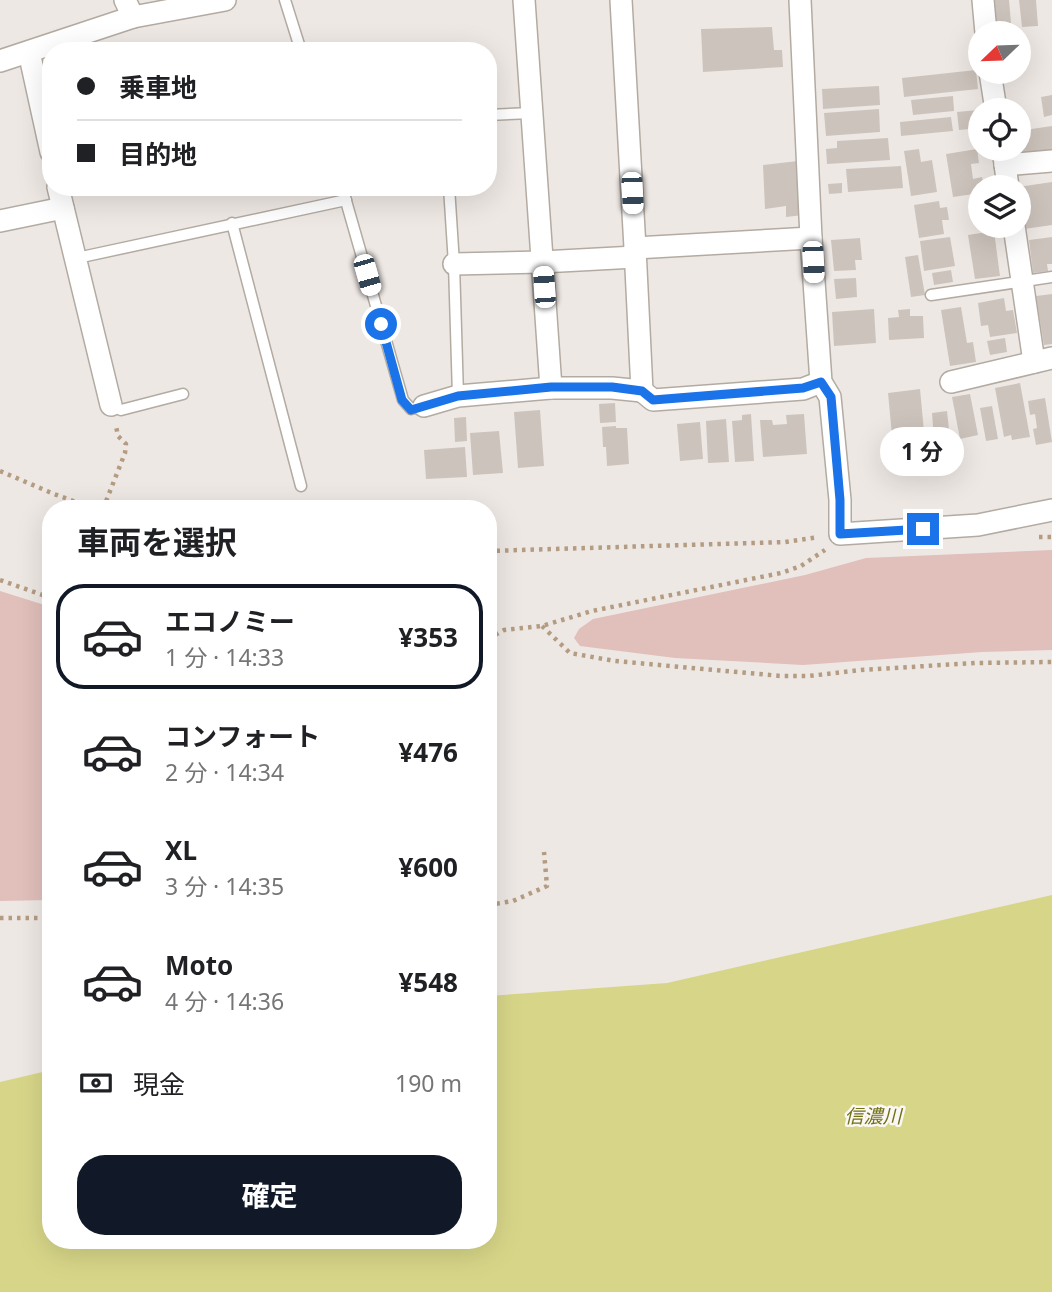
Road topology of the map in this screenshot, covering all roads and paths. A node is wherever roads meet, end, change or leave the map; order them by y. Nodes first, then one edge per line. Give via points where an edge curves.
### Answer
1 (225, 0) edge
2 (285, 0) edge
3 (524, 0) edge
4 (621, 0) edge
5 (800, 0) edge
6 (983, 0) edge
7 (129, 9) edge
8 (985, 21) edge
9 (52, 42) edge
10 (298, 42) edge
11 (42, 46) edge
12 (29, 52) junction
13 (0, 61) edge
14 (42, 111) edge
15 (532, 113) junction
16 (497, 115) edge
17 (1031, 159) edge
18 (1052, 161) edge
19 (345, 196) edge
20 (450, 196) edge
21 (61, 197) edge
22 (346, 200) junction
23 (0, 221) edge
24 (232, 223) junction
25 (811, 238) junction
26 (1016, 238) edge
27 (635, 253) junction
28 (77, 258) junction
29 (542, 262) junction
30 (454, 264) junction
31 (1052, 277) edge
32 (1022, 281) junction
33 (931, 295) dead end
34 (1043, 360) edge
35 (821, 382) junction
36 (951, 382) dead end
37 (551, 387) junction
38 (642, 391) junction
39 (183, 394) dead end
40 (458, 396) junction
41 (111, 405) joint
42 (424, 406) joint
43 (125, 453) dead end
44 (0, 471) edge
45 (302, 486) dead end
46 (70, 500) edge
47 (107, 500) edge
48 (1052, 510) edge
49 (840, 534) junction
50 (497, 551) edge
51 (0, 580) edge
52 (42, 595) edge
53 (542, 626) junction
54 (497, 634) edge
55 (1052, 663) edge
56 (544, 852) dead end
57 (497, 904) edge
58 (0, 918) edge
59 (42, 918) edge

1 - 7 street
2 - 10 lane
3 - 15 street
4 - 27 street
5 - 25 street
6 - 8 street
7 - 9 street
11 - 12 street
12 - 13 street
12 - 14 street
15 - 16 lane
15 - 29 street
17 - 18 street
19 - 22 lane
20 - 30 lane
21 - 23 street
21 - 28 street
22 - 24 lane
22 - 42 lane via 402,400 411,410
24 - 28 lane
24 - 45 lane
25 - 27 street
25 - 35 street
26 - 32 street
27 - 29 street
27 - 38 street
28 - 41 street
29 - 30 street
29 - 37 street
30 - 40 lane
31 - 32 lane
32 - 33 lane
32 - 34 street
34 - 36 street
35 - 38 street via 803,388 653,400
35 - 49 street via 831,397
37 - 38 street
37 - 40 street
39 - 41 lane via 121,410
40 - 42 street
43 - 47 path
44 - 46 path
48 - 49 street via 978,525
49 - 50 path via 785,542
49 - 53 path via 823,552 781,573 592,611
51 - 52 path
53 - 54 path
53 - 55 path via 570,653 782,676 975,663
56 - 57 path via 547,886
58 - 59 path

